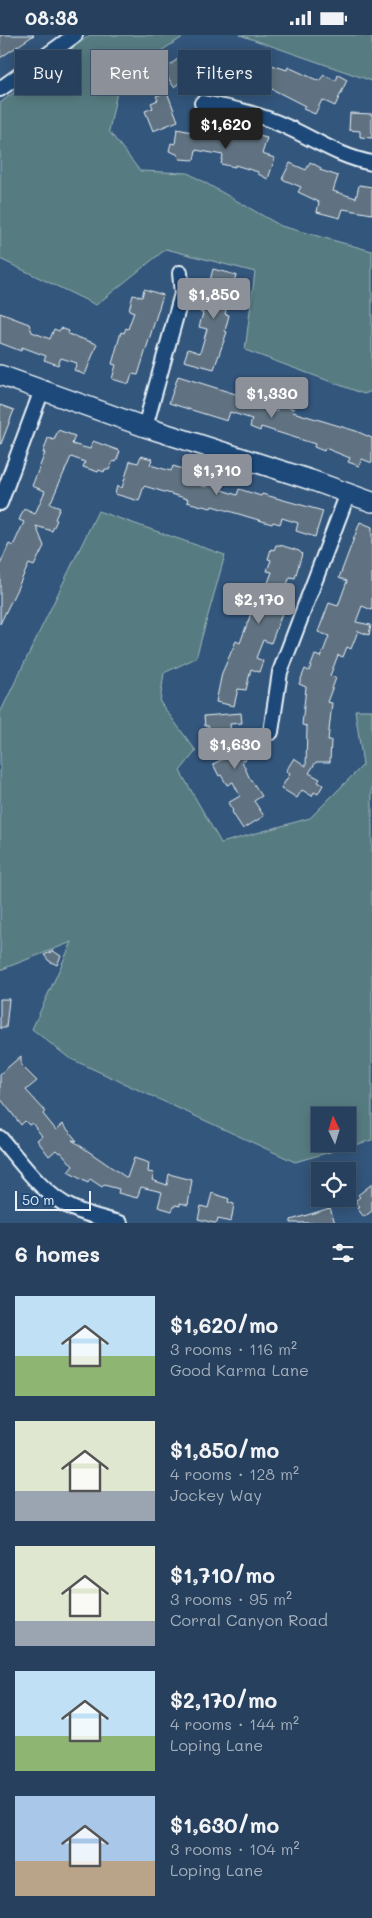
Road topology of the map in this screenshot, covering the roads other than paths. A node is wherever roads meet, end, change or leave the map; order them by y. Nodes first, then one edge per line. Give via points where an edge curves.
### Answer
1 (67, 37) edge
2 (0, 89) edge
3 (202, 103) dead end
4 (372, 163) edge
5 (180, 273) dead end
6 (0, 375) edge
7 (42, 390) junction
8 (144, 427) junction
9 (348, 493) junction
10 (372, 502) edge
11 (0, 503) edge
12 (271, 732) dead end
13 (0, 1138) edge
14 (120, 1223) edge

1 - 2 street
3 - 4 street via 249,113 286,126 334,152
5 - 8 street via 182,294
6 - 7 main road
7 - 8 main road
7 - 11 street
8 - 9 main road
9 - 10 main road
9 - 12 street via 280,672
13 - 14 street via 42,1186 62,1202 79,1211

